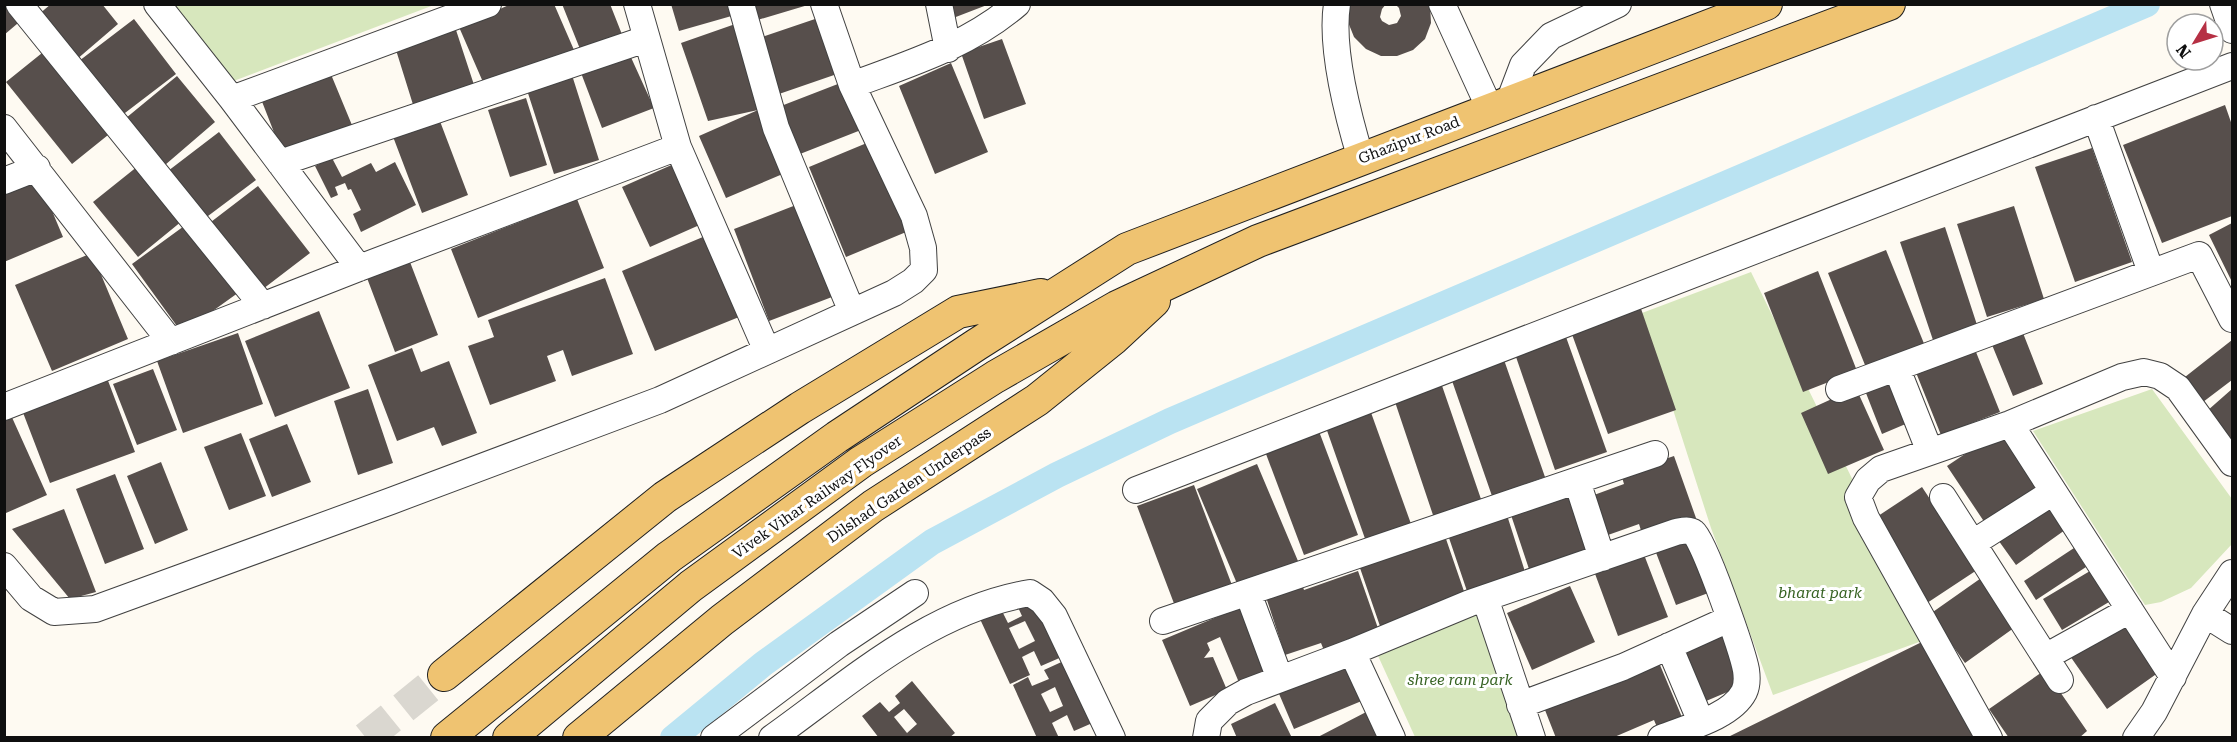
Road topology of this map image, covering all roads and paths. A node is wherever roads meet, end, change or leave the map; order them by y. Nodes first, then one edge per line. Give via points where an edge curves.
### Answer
1 (19, 4) edge
2 (157, 4) edge
3 (488, 4) edge
4 (637, 4) edge
5 (741, 4) edge
6 (824, 4) edge
7 (939, 4) edge
8 (1017, 4) edge
9 (1337, 4) edge
10 (1442, 4) edge
11 (1618, 4) edge
12 (1766, 4) edge
13 (1889, 4) edge
14 (646, 39) junction
15 (948, 49) junction
16 (2232, 66) edge
17 (852, 85) junction
18 (232, 99) junction
19 (1499, 106) junction
20 (2096, 118) junction
21 (4, 128) edge
22 (678, 147) junction
23 (1361, 159) junction
24 (280, 164) junction
25 (37, 168) junction
26 (4, 182) edge
27 (359, 268) junction
28 (2151, 272) junction
29 (1182, 276) junction
30 (1060, 292) junction
31 (263, 306) junction
32 (852, 312) junction
33 (2232, 319) edge
34 (171, 342) junction
35 (767, 351) junction
36 (1897, 369) junction
37 (1839, 389) dead end
38 (4, 407) edge
39 (2010, 424) junction
40 (1930, 452) junction
41 (1655, 453) dead end
42 (2232, 463) edge
43 (1577, 480) junction
44 (1136, 490) dead end
45 (2053, 492) junction
46 (1943, 497) dead end
47 (1973, 543) junction
48 (1602, 558) junction
49 (4, 566) edge
50 (2232, 573) edge
51 (915, 593) dead end
52 (1248, 593) junction
53 (1485, 598) junction
54 (2130, 610) junction
55 (2205, 614) junction
56 (1729, 619) junction
57 (1163, 621) dead end
58 (2232, 631) edge
59 (1669, 646) junction
60 (1352, 652) junction
61 (2047, 656) junction
62 (444, 675) tunnel mouth
63 (2173, 677) junction
64 (1280, 679) junction
65 (2060, 680) dead end
66 (1520, 705) junction
67 (1701, 722) junction
68 (447, 738) edge
69 (509, 738) edge
70 (579, 738) edge
71 (714, 738) edge
72 (772, 738) edge
73 (1112, 738) edge
74 (1206, 738) edge
75 (1392, 738) edge
76 (1532, 738) edge
77 (1661, 738) edge
78 (1989, 738) edge
79 (2136, 738) edge

1 - 31 street
2 - 18 street
3 - 18 street
4 - 14 street
5 - 32 street via 776,128
6 - 17 street
7 - 15 street
8 - 15 street
9 - 23 street via 1336,39 1348,117
10 - 19 street
11 - 19 street via 1551,36 1523,65
12 - 19 main road, Ghazipur Road
13 - 29 main road via 1258,240
14 - 22 street
14 - 24 street
15 - 17 street
16 - 20 street
17 - 32 street via 914,216 923,248 924,270 894,293
18 - 24 street
19 - 23 main road, Ghazipur Road
20 - 28 street
20 - 44 street
21 - 25 street
22 - 27 street
22 - 35 street
23 - 30 main road, Ghazipur Road via 1127,249
24 - 27 street
25 - 26 street
25 - 34 street
27 - 31 street
28 - 33 street via 2199,255
28 - 36 street
29 - 69 main road, Vivek Vihar Railway Flyover via 1117,307 995,377 861,462 691,586
29 - 70 main road, Dilshad Garden Underpass via 1038,400 873,506 722,620
30 - 62 main road via 958,312 800,408 664,496
30 - 68 main road via 837,437 669,557
31 - 34 street
32 - 35 street
34 - 38 street
35 - 49 street via 660,400 95,609 54,612 31,598
36 - 37 street
36 - 40 street
39 - 40 street
39 - 42 street via 2122,377 2144,372 2160,376 2178,388
39 - 45 street
40 - 78 street via 1881,469 1868,480 1858,497 1866,518
41 - 43 street
43 - 48 street
43 - 52 street
45 - 47 street
45 - 54 street
46 - 47 street
47 - 61 street
48 - 53 street
48 - 56 street via 1676,532 1694,533 1715,576
50 - 55 street
51 - 71 street via 839,644
52 - 57 street
52 - 64 street
53 - 60 street
53 - 66 street
54 - 61 street
54 - 63 street
55 - 58 street
55 - 63 street
56 - 59 street
56 - 67 street via 1746,670 1746,689 1732,707
59 - 66 street
59 - 67 street
60 - 64 street
60 - 75 street
61 - 65 street
63 - 79 street
64 - 74 street via 1228,702 1209,721
66 - 76 street
67 - 77 street
72 - 73 street via 887,653 948,620 1030,593 1054,616

